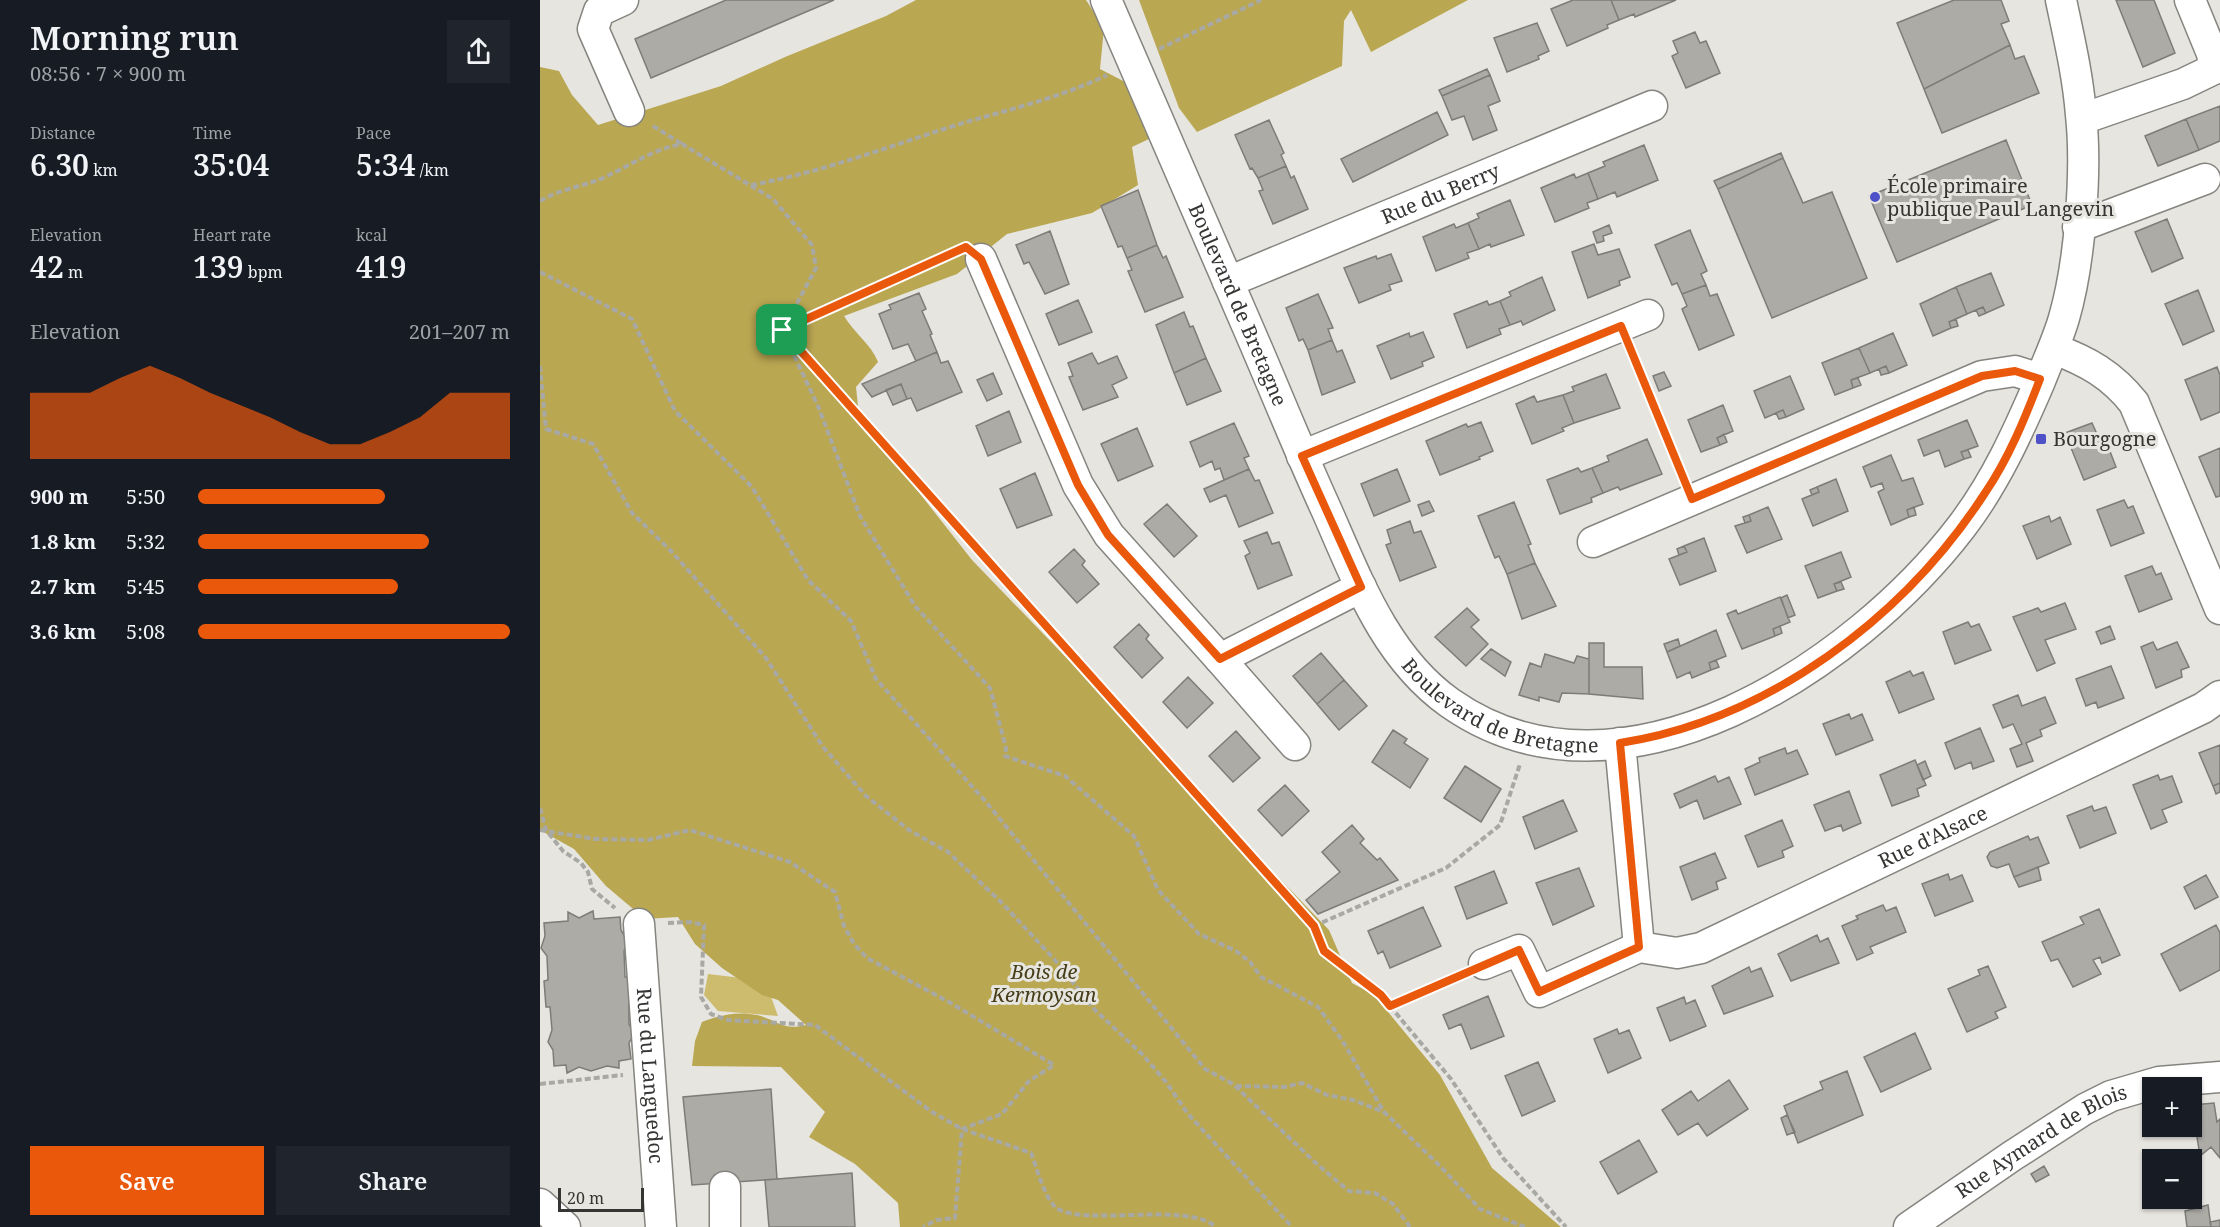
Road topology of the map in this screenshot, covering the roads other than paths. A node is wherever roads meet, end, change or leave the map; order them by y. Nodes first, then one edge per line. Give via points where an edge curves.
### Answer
1 (623, 0) edge
2 (1106, 0) edge
3 (2061, 0) edge
4 (2190, 0) edge
5 (1652, 105) dead end
6 (629, 111) dead end
7 (2082, 119) junction
8 (2205, 179) dead end
9 (2078, 227) junction
10 (981, 259) road end
11 (1228, 282) junction
12 (1648, 315) dead end
13 (2054, 349) junction
14 (2040, 379) junction
15 (1302, 456) junction
16 (1593, 542) dead end
17 (1361, 587) junction
18 (2220, 609) edge
19 (1220, 659) junction
20 (2220, 696) edge
21 (1620, 743) junction
22 (1295, 745) dead end
23 (639, 924) road end
24 (1639, 947) junction
25 (1484, 964) road end
26 (2220, 1077) edge
27 (725, 1187) dead end
28 (540, 1204) edge
29 (565, 1227) edge
30 (661, 1227) edge
31 (724, 1227) edge
32 (1909, 1227) edge

1 - 6 street via 599,10 593,29
2 - 11 street, Boulevard de Bretagne
3 - 7 street, Boulevard de Bretagne
4 - 7 street via 2213,56 2212,70
5 - 11 street, Rue du Berry
7 - 9 street, Boulevard de Bretagne
8 - 9 street
9 - 13 street, Boulevard de Bretagne via 2069,297
10 - 19 street via 1078,485 1097,520
11 - 15 street, Boulevard de Bretagne
12 - 15 street
13 - 14 street, Boulevard de Bretagne
13 - 18 street via 2098,369 2133,403
14 - 16 street via 2015,371 1982,376
14 - 21 street, Boulevard de Bretagne via 2011,448 1985,494 1935,558 1873,619 1815,665 1748,703 1679,730
15 - 17 street, Boulevard de Bretagne
17 - 19 street
17 - 21 street, Boulevard de Bretagne via 1398,651 1451,704 1528,738 1577,745
19 - 22 street
20 - 24 street, Rue d'Alsace via 2192,713 1701,948 1677,953
21 - 24 street
23 - 30 street, Rue du Languedoc
24 - 25 street via 1539,992 1519,950
26 - 32 street, Rue Aymard de Blois via 2159,1082 2111,1096 2012,1156
27 - 31 street
28 - 29 street

